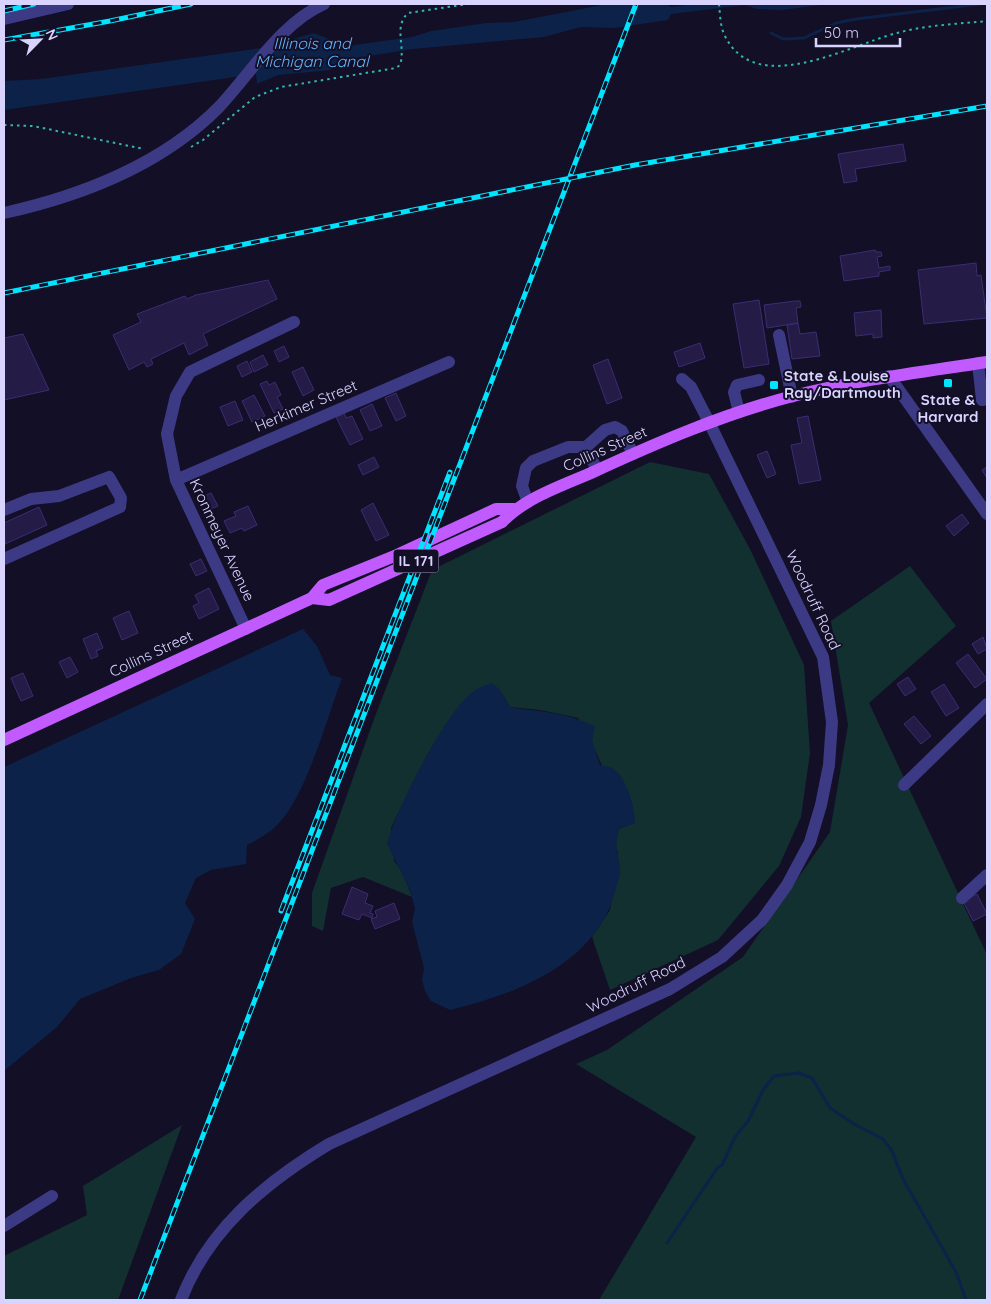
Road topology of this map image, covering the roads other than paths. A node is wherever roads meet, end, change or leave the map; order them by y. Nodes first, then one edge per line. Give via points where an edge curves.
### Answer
1 (68, 4) edge
2 (324, 4) edge
3 (4, 19) edge
4 (4, 213) edge
5 (294, 322) dead end
6 (779, 335) dead end
7 (449, 362) dead end
8 (982, 363) edge
9 (889, 376) junction
10 (682, 379) dead end
11 (759, 380) dead end
12 (792, 397) junction
13 (987, 400) edge
14 (739, 412) junction
15 (709, 422) junction
16 (586, 447) junction
17 (633, 454) junction
18 (597, 470) junction
19 (176, 480) junction
20 (528, 502) junction
21 (4, 510) edge
22 (987, 514) edge
23 (4, 559) edge
24 (246, 629) junction
25 (987, 704) edge
26 (4, 740) edge
27 (904, 785) dead end
28 (987, 875) edge
29 (962, 898) dead end
30 (52, 1196) dead end
31 (4, 1226) edge
32 (181, 1300) edge

1 - 3 street
2 - 4 street via 288,30 195,130 156,155 84,190
5 - 19 street, Kronmeyer Avenue via 190,372 176,396 167,434
6 - 12 street
7 - 19 street, Herkimer Street
8 - 9 main road, IL 171
8 - 13 street via 982,400
9 - 12 main road, IL 171
9 - 22 street
10 - 15 street, Woodruff Road via 691,387
11 - 14 street via 737,385 734,392
12 - 14 main road, IL 171
14 - 15 main road, IL 171
15 - 17 main road, Collins Street / IL 171
15 - 32 street, Woodruff Road via 823,657 832,722 829,765 810,842 787,885 762,920 722,957 670,989 329,1144 292,1167 244,1206 222,1231 201,1259
16 - 17 street via 605,430 615,427 622,431
16 - 18 street
16 - 20 street via 568,446 526,468 522,486
17 - 18 main road, Collins Street / IL 171
18 - 20 main road, Collins Street / IL 171
19 - 24 street, Kronmeyer Avenue
20 - 24 main road, Collins Street / IL 171 via 514,509 496,510 323,586 312,598
21 - 23 street via 31,499 59,496 108,477 121,498 120,507
24 - 26 main road, Collins Street / IL 171
25 - 27 street
28 - 29 street
30 - 31 street

